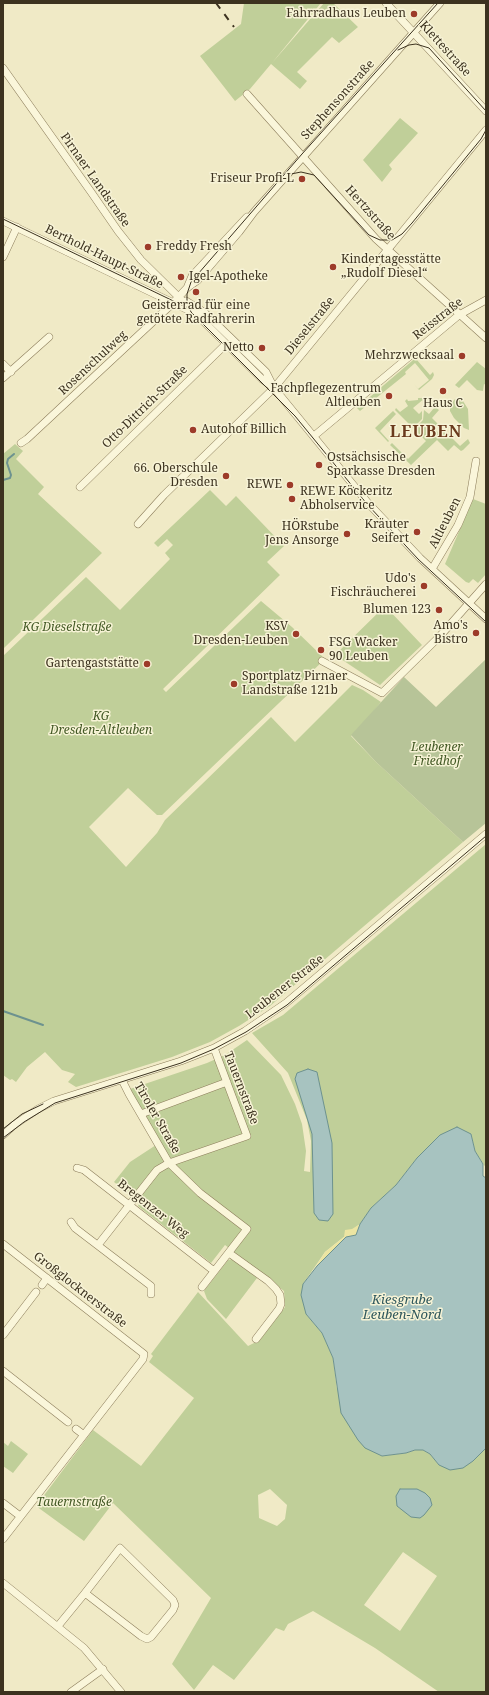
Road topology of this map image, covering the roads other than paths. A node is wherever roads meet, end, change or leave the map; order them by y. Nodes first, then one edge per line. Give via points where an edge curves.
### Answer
1 (386, 3) edge
2 (440, 3) edge
3 (414, 32) junction
4 (3, 68) edge
5 (6, 79) edge
6 (247, 94) dead end
7 (486, 111) edge
8 (486, 130) edge
9 (304, 156) junction
10 (3, 220) edge
11 (17, 227) junction
12 (387, 250) junction
13 (3, 257) edge
14 (176, 300) junction
15 (486, 300) edge
16 (459, 315) junction
17 (49, 338) dead end
18 (486, 338) edge
19 (226, 344) junction
20 (3, 364) edge
21 (11, 372) junction
22 (3, 378) edge
23 (274, 388) junction
24 (314, 436) junction
25 (20, 443) dead end
26 (476, 461) dead end
27 (80, 487) dead end
28 (138, 524) dead end
29 (432, 569) junction
30 (486, 584) edge
31 (469, 604) junction
32 (486, 619) edge
33 (322, 661) dead end
34 (486, 834) edge
35 (214, 1048) junction
36 (122, 1080) junction
37 (227, 1082) junction
38 (141, 1114) junction
39 (3, 1135) edge
40 (169, 1163) junction
41 (77, 1168) dead end
42 (130, 1205) junction
43 (71, 1222) dead end
44 (3, 1244) edge
45 (98, 1246) junction
46 (228, 1253) junction
47 (214, 1271) junction
48 (47, 1278) junction
49 (42, 1285) dead end
50 (202, 1287) dead end
51 (36, 1292) dead end
52 (151, 1294) dead end
53 (3, 1335) edge
54 (256, 1339) dead end
55 (3, 1371) edge
56 (68, 1422) dead end
57 (76, 1429) dead end
58 (84, 1435) junction
59 (3, 1502) edge
60 (20, 1516) junction
61 (3, 1539) edge
62 (3, 1584) edge
63 (85, 1593) junction
64 (58, 1626) junction
65 (103, 1669) junction
66 (70, 1692) edge
67 (121, 1692) edge

1 - 3 street, Klettestraße
2 - 3 street, Stephensonstraße
3 - 7 street, Klettestraße
3 - 9 street, Stephensonstraße
4 - 5 street, Pirnaer Landstraße
5 - 14 street, Pirnaer Landstraße via 118,231
6 - 9 street, Hertzstraße
8 - 12 street, Dieselstraße
9 - 12 street, Hertzstraße
9 - 14 street, Stephensonstraße via 198,280 186,288
10 - 11 street, Berthold-Haupt-Straße
11 - 13 street
11 - 14 street, Berthold-Haupt-Straße
12 - 16 street, Hertzstraße
12 - 23 street, Dieselstraße
14 - 19 street, Pirnaer Landstraße
14 - 23 street, Pirnaer Landstraße via 208,316 266,372
14 - 25 street, Rosenschulweg
15 - 16 street, Reisstraße
16 - 18 street, Hertzstraße
16 - 24 street, Reisstraße
17 - 21 street
19 - 23 street, Pirnaer Landstraße
19 - 27 street, Otto-Dittrich-Straße
20 - 21 street
21 - 22 street
23 - 24 street, Pirnaer Landstraße
23 - 28 street, Dieselstraße via 164,495
24 - 29 street, Pirnaer Landstraße via 368,503
26 - 29 street, Altleuben via 470,497 458,525
29 - 31 street, Pirnaer Landstraße
30 - 31 street
31 - 32 street, Pirnaer Landstraße
31 - 33 street via 382,693
34 - 35 street, Leubener Straße via 286,1004
35 - 36 street, Leubener Straße
35 - 37 street, Tauernstraße
36 - 38 street, Tiroler Straße
36 - 39 street, Leubener Straße via 48,1104 31,1113
37 - 38 street
37 - 40 street, Tauernstraße via 247,1136
38 - 40 street, Tiroler Straße
40 - 42 street via 157,1170
40 - 46 street, Tiroler Straße via 200,1193 247,1229
41 - 42 street, Bregenzer Weg via 84,1170
42 - 45 street
42 - 47 street, Bregenzer Weg
43 - 45 street
44 - 48 street, Großglocknerstraße
45 - 52 street via 150,1286
46 - 47 street
46 - 54 street via 268,1281 280,1295 279,1309
47 - 50 street
48 - 49 street
48 - 58 street, Großglocknerstraße via 144,1354 143,1359
51 - 53 street
55 - 56 street
57 - 58 street
58 - 60 street
59 - 60 street
60 - 61 street
62 - 64 street
63 - 63 street via 147,1639 175,1605 173,1600 120,1548
63 - 64 street
64 - 65 street via 84,1648
65 - 66 street
65 - 67 street

